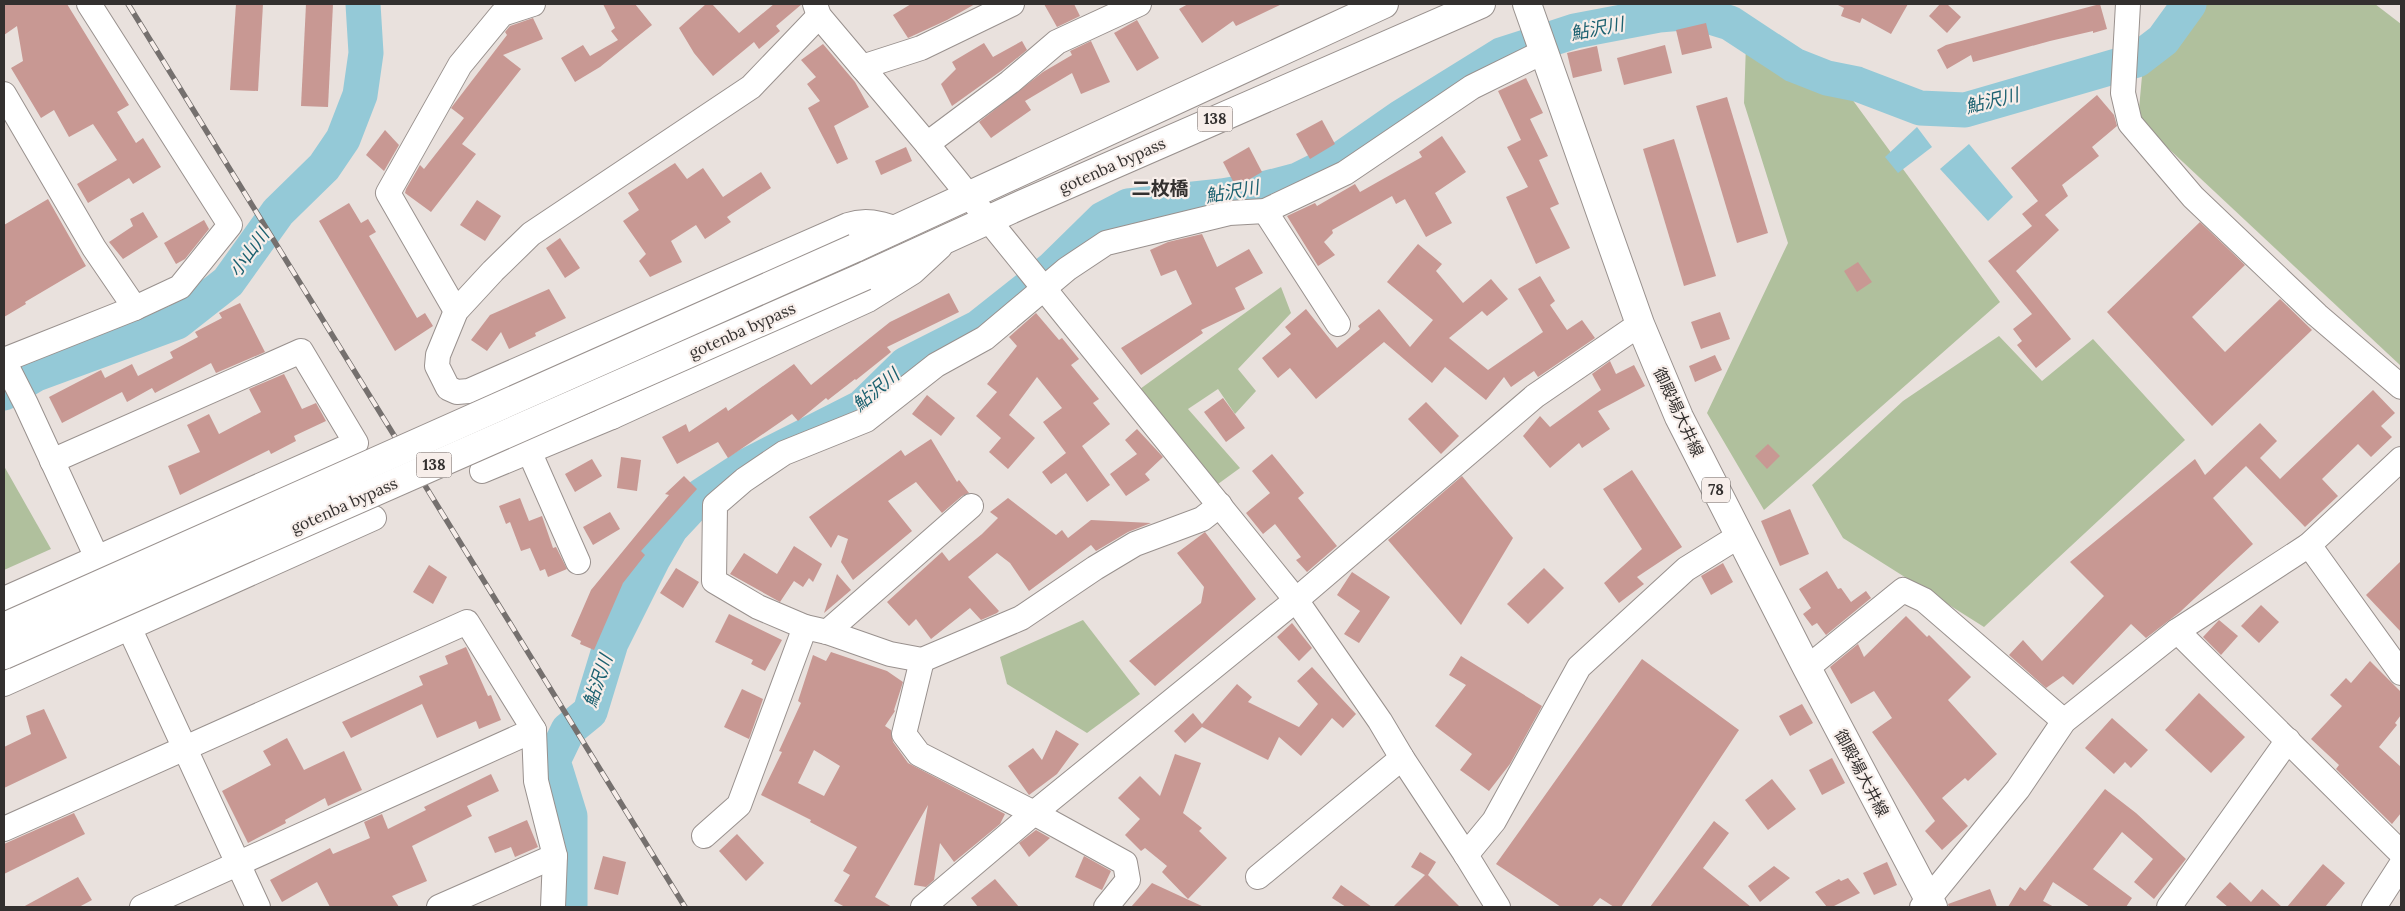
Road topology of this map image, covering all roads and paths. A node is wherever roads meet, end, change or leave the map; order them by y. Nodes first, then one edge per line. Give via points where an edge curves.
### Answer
1 (89, 4) edge
2 (533, 4) edge
3 (1012, 4) edge
4 (1139, 4) edge
5 (1384, 4) edge
6 (1480, 4) edge
7 (2128, 4) edge
8 (817, 10) edge
9 (1530, 14) edge
10 (1543, 52) junction
11 (862, 67) junction
12 (4, 94) edge
13 (927, 144) junction
14 (968, 196) junction
15 (1265, 211) junction
16 (988, 220) junction
17 (897, 228) junction
18 (951, 237) junction
19 (1038, 282) junction
20 (135, 308) junction
21 (456, 312) junction
22 (1338, 324) dead end
23 (1640, 324) junction
24 (581, 342) junction
25 (5, 363) edge
26 (596, 378) junction
27 (2401, 387) edge
28 (612, 417) junction
29 (482, 429) dead end
30 (529, 451) junction
31 (2401, 459) edge
32 (52, 460) junction
33 (482, 471) dead end
34 (261, 485) junction
35 (346, 489) dead end
36 (1220, 505) junction
37 (971, 506) dead end
38 (374, 518) dead end
39 (276, 520) junction
40 (1739, 536) junction
41 (2309, 545) junction
42 (290, 554) junction
43 (97, 558) junction
44 (578, 562) dead end
45 (4, 599) edge
46 (1296, 600) junction
47 (4, 627) edge
48 (129, 627) junction
49 (816, 630) junction
50 (2177, 630) junction
51 (4, 655) edge
52 (922, 660) junction
53 (1807, 668) junction
54 (2401, 672) edge
55 (4, 684) edge
56 (2064, 721) junction
57 (534, 730) junction
58 (2288, 740) junction
59 (185, 749) junction
60 (1402, 758) junction
61 (1034, 813) junction
62 (4, 829) edge
63 (704, 836) dead end
64 (2401, 853) edge
65 (1466, 855) junction
66 (555, 856) junction
67 (238, 864) junction
68 (2401, 865) edge
69 (1258, 877) dead end
70 (947, 899) edge
71 (1928, 905) edge
72 (142, 907) edge
73 (258, 907) edge
74 (439, 907) edge
75 (553, 907) edge
76 (923, 907) edge
77 (1106, 907) edge
78 (1498, 907) edge
79 (2170, 907) edge
80 (2374, 907) edge

1 - 20 street via 230,224 180,287
2 - 21 street via 502,14 460,65 388,193
3 - 11 street via 921,48
4 - 13 street via 1057,42
5 - 14 main road, gotenba bypass / 138
6 - 16 main road, gotenba bypass / 138
7 - 27 street via 2122,93 2130,123 2193,197 2317,315
8 - 11 street
8 - 21 street via 752,88 531,234
9 - 10 main road, 御殿場大井線 / 78
10 - 15 street via 1472,87 1345,173
10 - 23 main road, 御殿場大井線 / 78
11 - 13 street
12 - 20 street via 94,248
13 - 14 street
14 - 16 street
14 - 17 main road, gotenba bypass / 138
15 - 19 street via 1229,213 1106,243
15 - 22 street
16 - 18 main road, gotenba bypass / 138
16 - 19 street
17 - 24 street via 860,221 848,225
17 - 47 main road, gotenba bypass / 138, bridge
18 - 28 street via 913,272 868,300
18 - 51 main road, gotenba bypass / 138, bridge
19 - 36 street
19 - 49 street via 985,338 936,364 866,420 784,453 744,480 715,505 714,581 758,607
20 - 25 street
21 - 24 street via 442,341 437,366 448,388 457,392 469,391
23 - 40 main road, 御殿場大井線 / 78 via 1679,417
23 - 46 street via 1534,396
24 - 26 street
25 - 32 street
26 - 28 street
26 - 29 street
28 - 30 street
30 - 33 street
30 - 44 street
31 - 41 street
32 - 34 street via 301,351 356,443
32 - 43 street
34 - 39 street
34 - 43 street
35 - 39 street
36 - 46 street
36 - 52 street via 1202,519 1135,544 1021,618
37 - 49 street
38 - 42 street
39 - 42 street
40 - 53 main road, 御殿場大井線 / 78
40 - 65 street via 1686,570 1579,667 1494,821
41 - 50 street
41 - 54 street
42 - 48 street
43 - 45 street
43 - 48 street
46 - 60 street
46 - 61 street
48 - 55 street
48 - 59 street
49 - 52 street via 890,654
49 - 63 street via 739,805
50 - 56 street
50 - 58 street
52 - 61 street via 904,734 914,748 919,754
53 - 56 street via 1903,590 1924,600
53 - 71 main road, 御殿場大井線 / 78
56 - 71 street via 2018,789
57 - 59 street via 467,622
57 - 66 street via 536,781
57 - 67 street
58 - 64 street
58 - 79 street
59 - 62 street
59 - 67 street
60 - 65 street
60 - 69 street
61 - 70 street
61 - 77 street via 1125,863 1128,880
65 - 78 street
66 - 74 street
66 - 75 street
67 - 72 street
67 - 73 street
68 - 80 street
70 - 76 street

